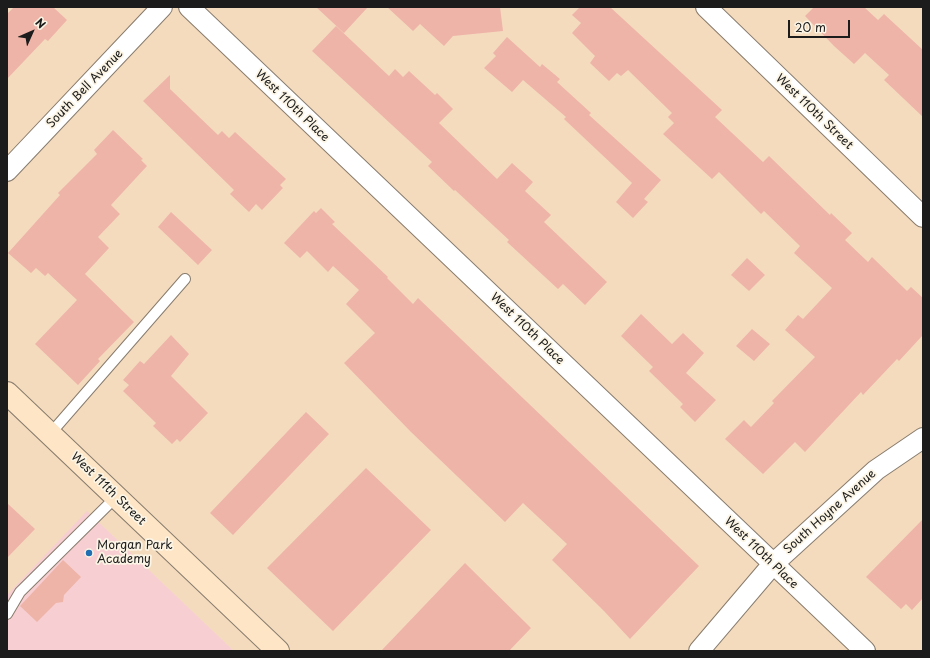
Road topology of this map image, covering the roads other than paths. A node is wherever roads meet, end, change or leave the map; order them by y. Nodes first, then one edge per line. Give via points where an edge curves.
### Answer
1 (162, 7) edge
2 (189, 7) edge
3 (706, 7) edge
4 (7, 171) edge
5 (923, 216) edge
6 (185, 279) dead end
7 (7, 393) edge
8 (50, 434) junction
9 (923, 438) edge
10 (116, 497) junction
11 (773, 564) junction
12 (7, 614) edge
13 (278, 651) edge
14 (699, 651) edge
15 (865, 651) edge

1 - 4 street, South Bell Avenue
2 - 11 street, West 110th Place
3 - 5 street, West 110th Street
6 - 8 lane
7 - 8 main road, West 111th Street
8 - 10 main road, West 111th Street
9 - 11 street, South Hoyne Avenue via 876,470
10 - 12 lane via 20,592
10 - 13 main road, West 111th Street
11 - 14 street, South Hoyne Avenue
11 - 15 street, West 110th Place

